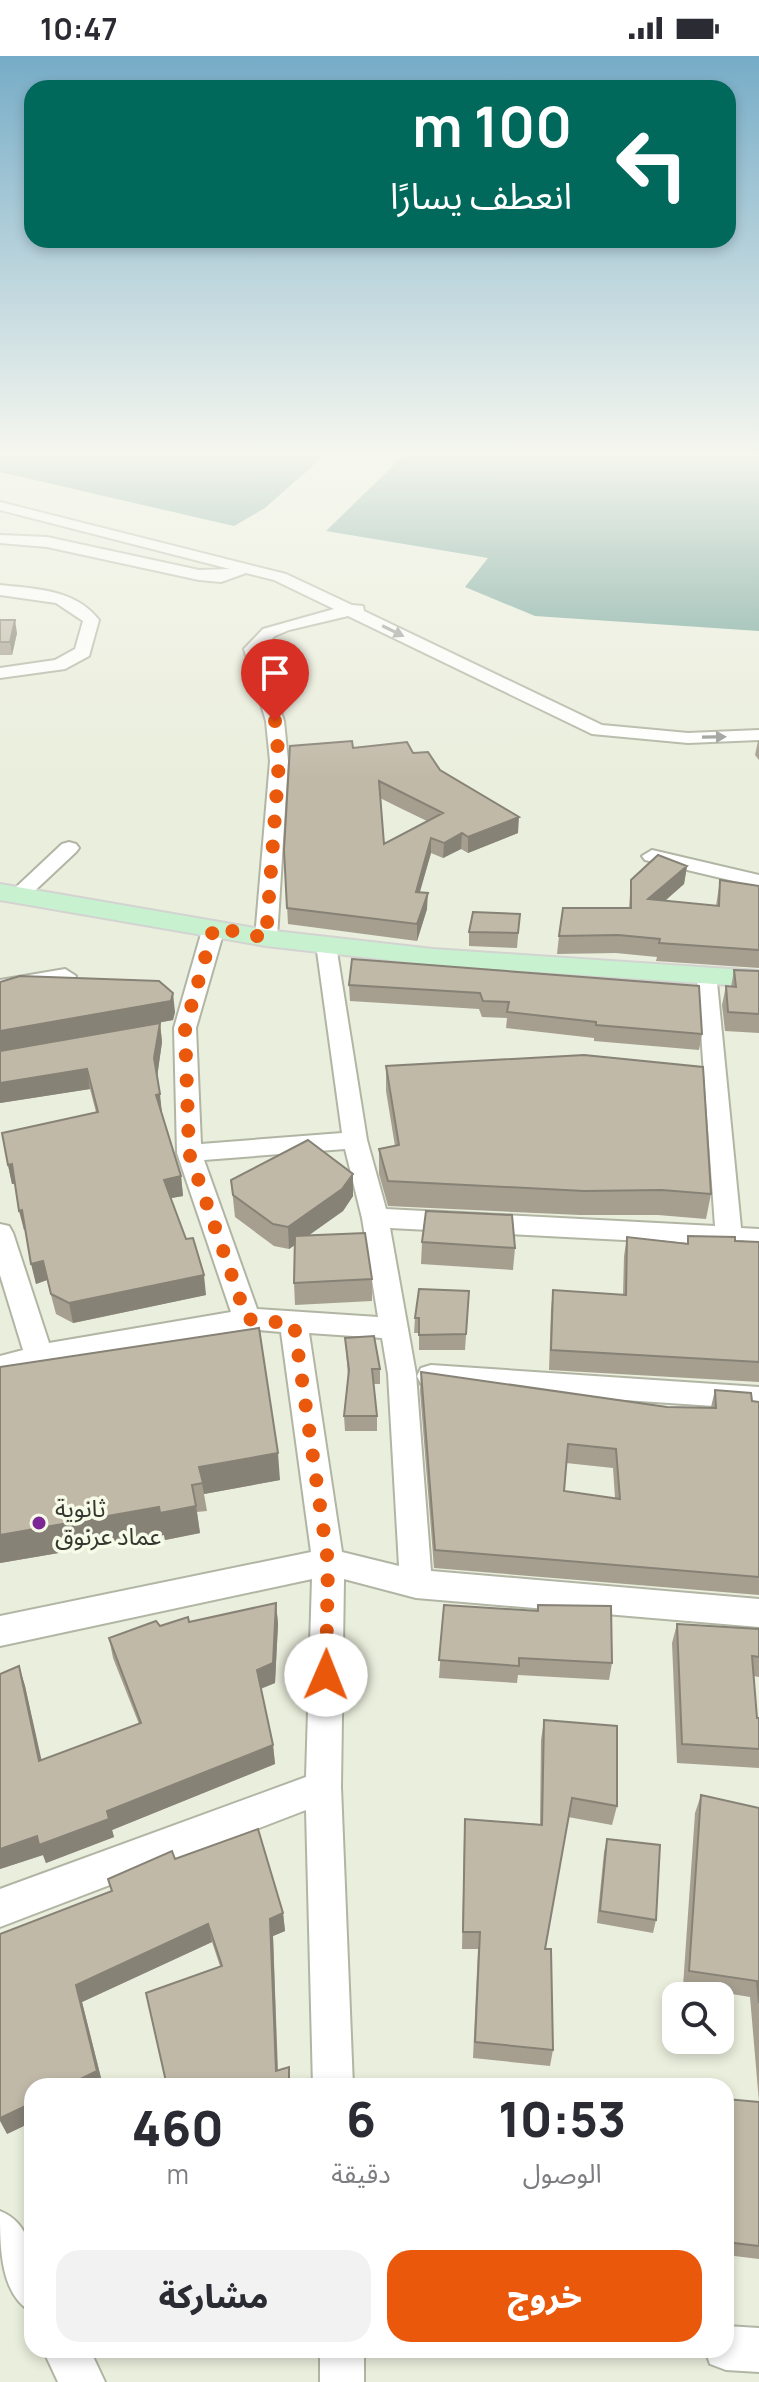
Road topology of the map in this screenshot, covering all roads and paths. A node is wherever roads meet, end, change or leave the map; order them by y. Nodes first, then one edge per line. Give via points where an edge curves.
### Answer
1 (142, 563) edge
2 (246, 563) edge
3 (247, 563) edge
4 (252, 564) junction
5 (306, 587) junction
6 (0, 590) edge
7 (373, 604) junction
8 (353, 611) junction
9 (277, 629) junction
10 (3, 673) edge
11 (0, 698) edge
12 (759, 720) edge
13 (759, 735) edge
14 (69, 848) dead end
15 (652, 856) edge
16 (759, 881) edge
17 (7, 897) edge
18 (214, 927) junction
19 (266, 938) junction
20 (327, 944) junction
21 (65, 976) edge
22 (708, 977) junction
23 (759, 979) edge
24 (0, 987) edge
25 (185, 1028) junction
26 (155, 1034) edge
27 (355, 1140) junction
28 (189, 1153) junction
29 (375, 1218) junction
30 (0, 1233) edge
31 (729, 1236) junction
32 (759, 1238) edge
33 (247, 1319) junction
34 (294, 1324) junction
35 (391, 1328) junction
36 (39, 1356) junction
37 (0, 1367) edge
38 (402, 1374) junction
39 (759, 1398) edge
40 (328, 1562) junction
41 (416, 1584) junction
42 (759, 1613) edge
43 (0, 1631) edge
44 (323, 1787) junction
45 (0, 1908) edge
46 (333, 2078) edge
47 (0, 2232) edge
48 (24, 2276) edge
49 (734, 2348) edge
50 (759, 2350) edge
51 (70, 2358) edge
52 (342, 2358) edge
53 (83, 2382) edge
54 (342, 2382) edge

1 - 4 street via 199,575 234,575
2 - 4 street
3 - 4 street
4 - 5 street
4 - 7 street via 324,581
5 - 8 street
5 - 9 street via 306,608
6 - 10 street via 66,600 91,620 83,652 59,665
7 - 8 street
7 - 12 street via 609,717 681,723
8 - 9 street
8 -> 13 street via 598,730 688,738
9 - 19 street via 255,641 252,649 275,721 279,761
10 - 11 street
14 - 17 street
15 - 16 street
17 - 18 main road
18 - 19 main road
18 - 25 street
19 - 20 main road
20 - 22 main road
20 - 27 street
21 - 24 street
22 - 23 main road
22 - 31 street
25 - 26 street
25 - 28 street
27 - 28 street
27 - 29 street
28 - 33 street
29 - 31 street
29 - 35 street
30 - 36 street
31 - 32 street
33 - 34 street
33 - 36 street
34 - 35 street
34 - 40 street
35 - 38 street
36 - 37 street
38 - 39 street
38 - 41 street
40 - 41 street
40 - 43 street
40 - 44 street
41 - 42 street
44 - 45 street
44 - 46 street
47 - 48 street
49 - 50 street
51 - 53 street
52 - 54 street

